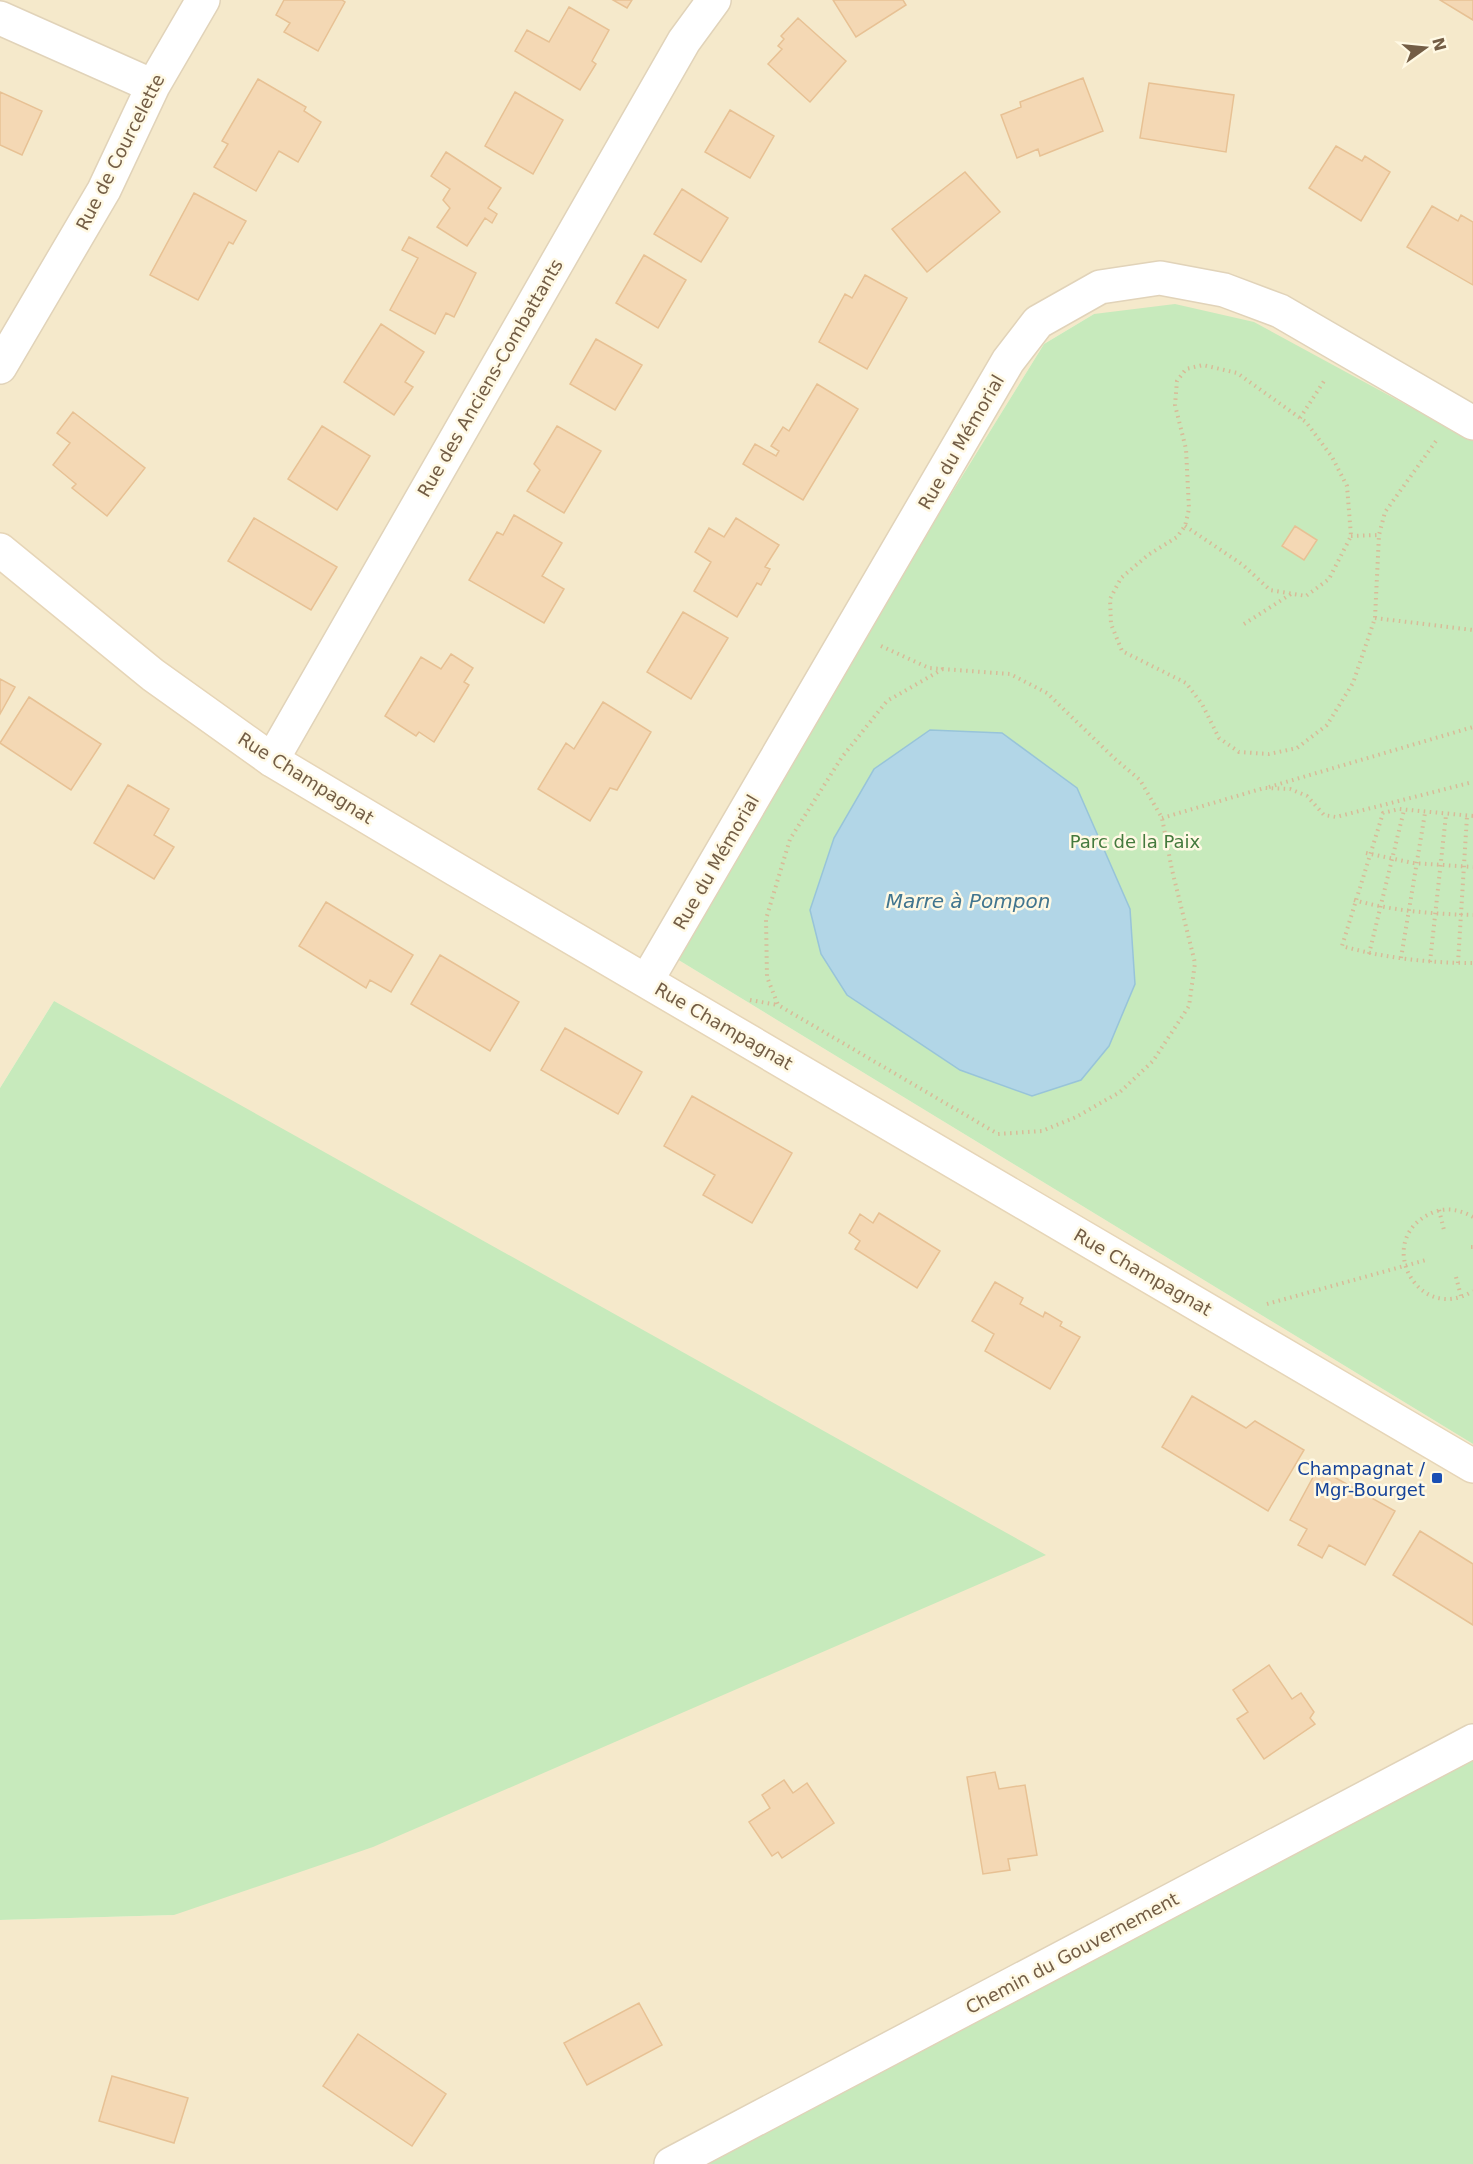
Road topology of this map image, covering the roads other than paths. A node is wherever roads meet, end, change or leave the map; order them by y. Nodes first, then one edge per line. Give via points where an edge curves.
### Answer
1 (203, 0) edge
2 (714, 0) edge
3 (0, 18) edge
4 (153, 86) junction
5 (0, 367) edge
6 (1464, 418) edge
7 (0, 550) edge
8 (272, 760) junction
9 (647, 980) junction
10 (1473, 1466) edge
11 (1473, 1741) edge
12 (671, 2164) edge

1 - 4 street, Rue de Courcelette
2 - 8 street, Rue des Anciens-Combattants via 684,41
3 - 4 street
4 - 5 street, Rue de Courcelette via 104,190
6 - 9 street, Rue du Mémorial via 1280,311 1224,290 1160,278 1100,287 1038,322 1008,361
7 - 8 street, Rue Champagnat via 153,675
8 - 9 street, Rue Champagnat
9 - 10 street, Rue Champagnat
11 - 12 street, Chemin du Gouvernement

